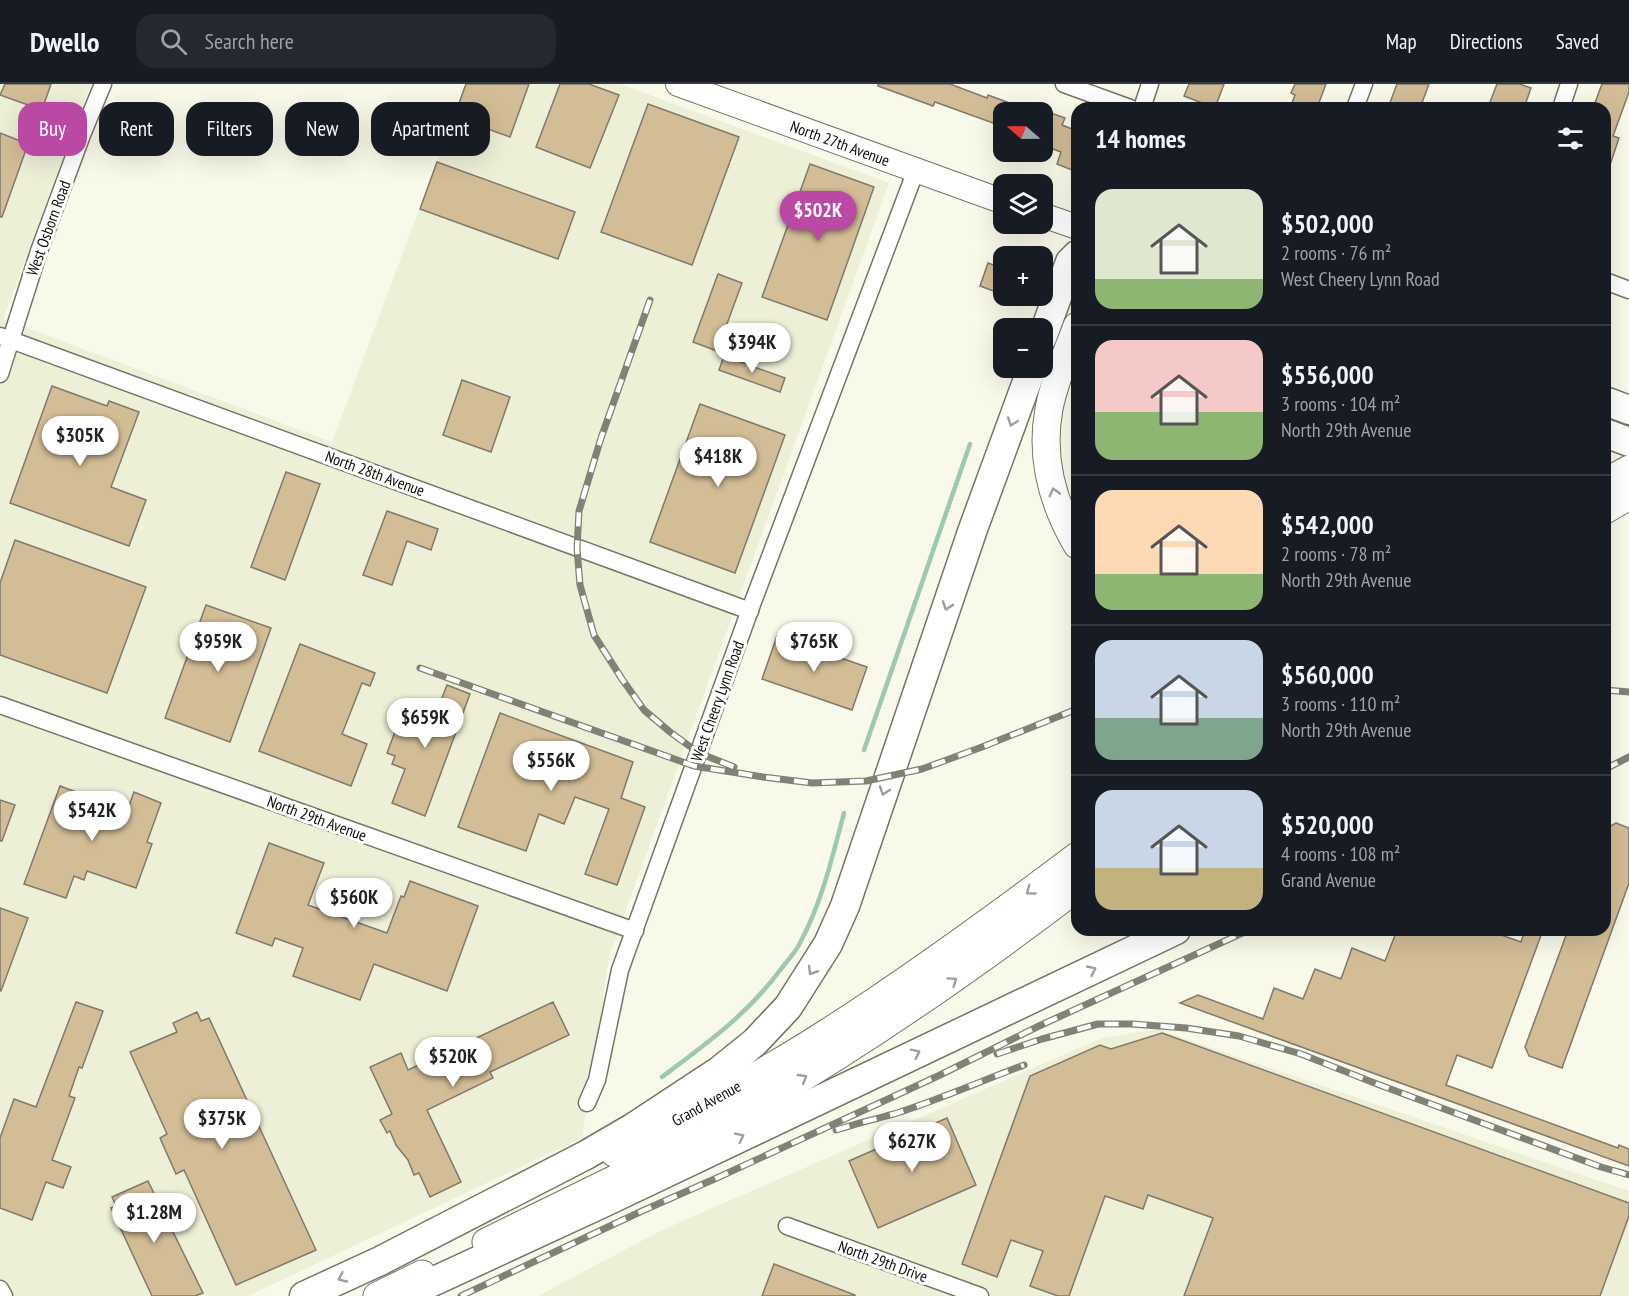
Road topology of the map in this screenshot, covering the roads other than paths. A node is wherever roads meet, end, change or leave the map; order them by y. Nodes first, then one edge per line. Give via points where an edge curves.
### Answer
1 (103, 84) edge
2 (678, 84) edge
3 (1064, 84) edge
4 (1150, 84) edge
5 (1364, 84) edge
6 (1569, 84) edge
7 (1114, 102) edge
8 (1144, 102) edge
9 (1357, 102) edge
10 (1563, 102) edge
11 (916, 170) junction
12 (993, 198) edge
13 (1053, 219) edge
14 (1071, 225) edge
15 (1071, 261) edge
16 (1611, 283) edge
17 (1629, 290) edge
18 (1049, 318) edge
19 (5, 338) edge
20 (1071, 343) edge
21 (0, 374) edge
22 (1028, 378) edge
23 (1611, 403) edge
24 (1629, 410) edge
25 (1611, 435) edge
26 (1629, 442) edge
27 (1629, 455) edge
28 (1611, 464) edge
29 (1629, 469) edge
30 (1611, 479) edge
31 (1629, 496) edge
32 (1611, 506) edge
33 (1071, 534) edge
34 (750, 611) junction
35 (0, 705) edge
36 (1071, 860) edge
37 (1071, 893) edge
38 (635, 931) junction
39 (1163, 936) edge
40 (587, 1103) dead end
41 (787, 1226) dead end
42 (381, 1261) junction
43 (0, 1289) edge
44 (4, 1296) edge
45 (304, 1296) edge
46 (377, 1296) edge
47 (402, 1296) edge
48 (980, 1296) edge

1 - 19 street, West Osborn Road
2 - 11 main road, North 27th Avenue
3 - 7 street
4 - 8 street
5 - 9 street
6 - 10 street
11 - 12 main road, North 27th Avenue
11 - 34 street, West Cheery Lynn Road
13 - 14 main road
15 - 18 highway
16 - 17 street
19 - 21 street, West Osborn Road
19 - 34 street, North 28th Avenue
33 -> 20 main road via 1052,490 1047,442 1049,410
22 -> 42 highway via 844,906 828,944 788,1006 755,1042 726,1065 634,1127
23 - 24 highway
25 - 26 highway
27 - 28 main road
29 - 30 main road
31 - 32 main road
34 - 38 street, West Cheery Lynn Road
35 - 38 street, North 29th Avenue
36 -> 42 main road, Grand Avenue via 918,972 779,1062 587,1167
46 -> 37 main road, Grand Avenue via 758,1105 920,1004
38 - 40 street, West Cheery Lynn Road via 620,970 597,1080
47 -> 39 highway
41 - 48 street, North 29th Drive
42 -> 45 highway, Grand Avenue
43 - 44 street

